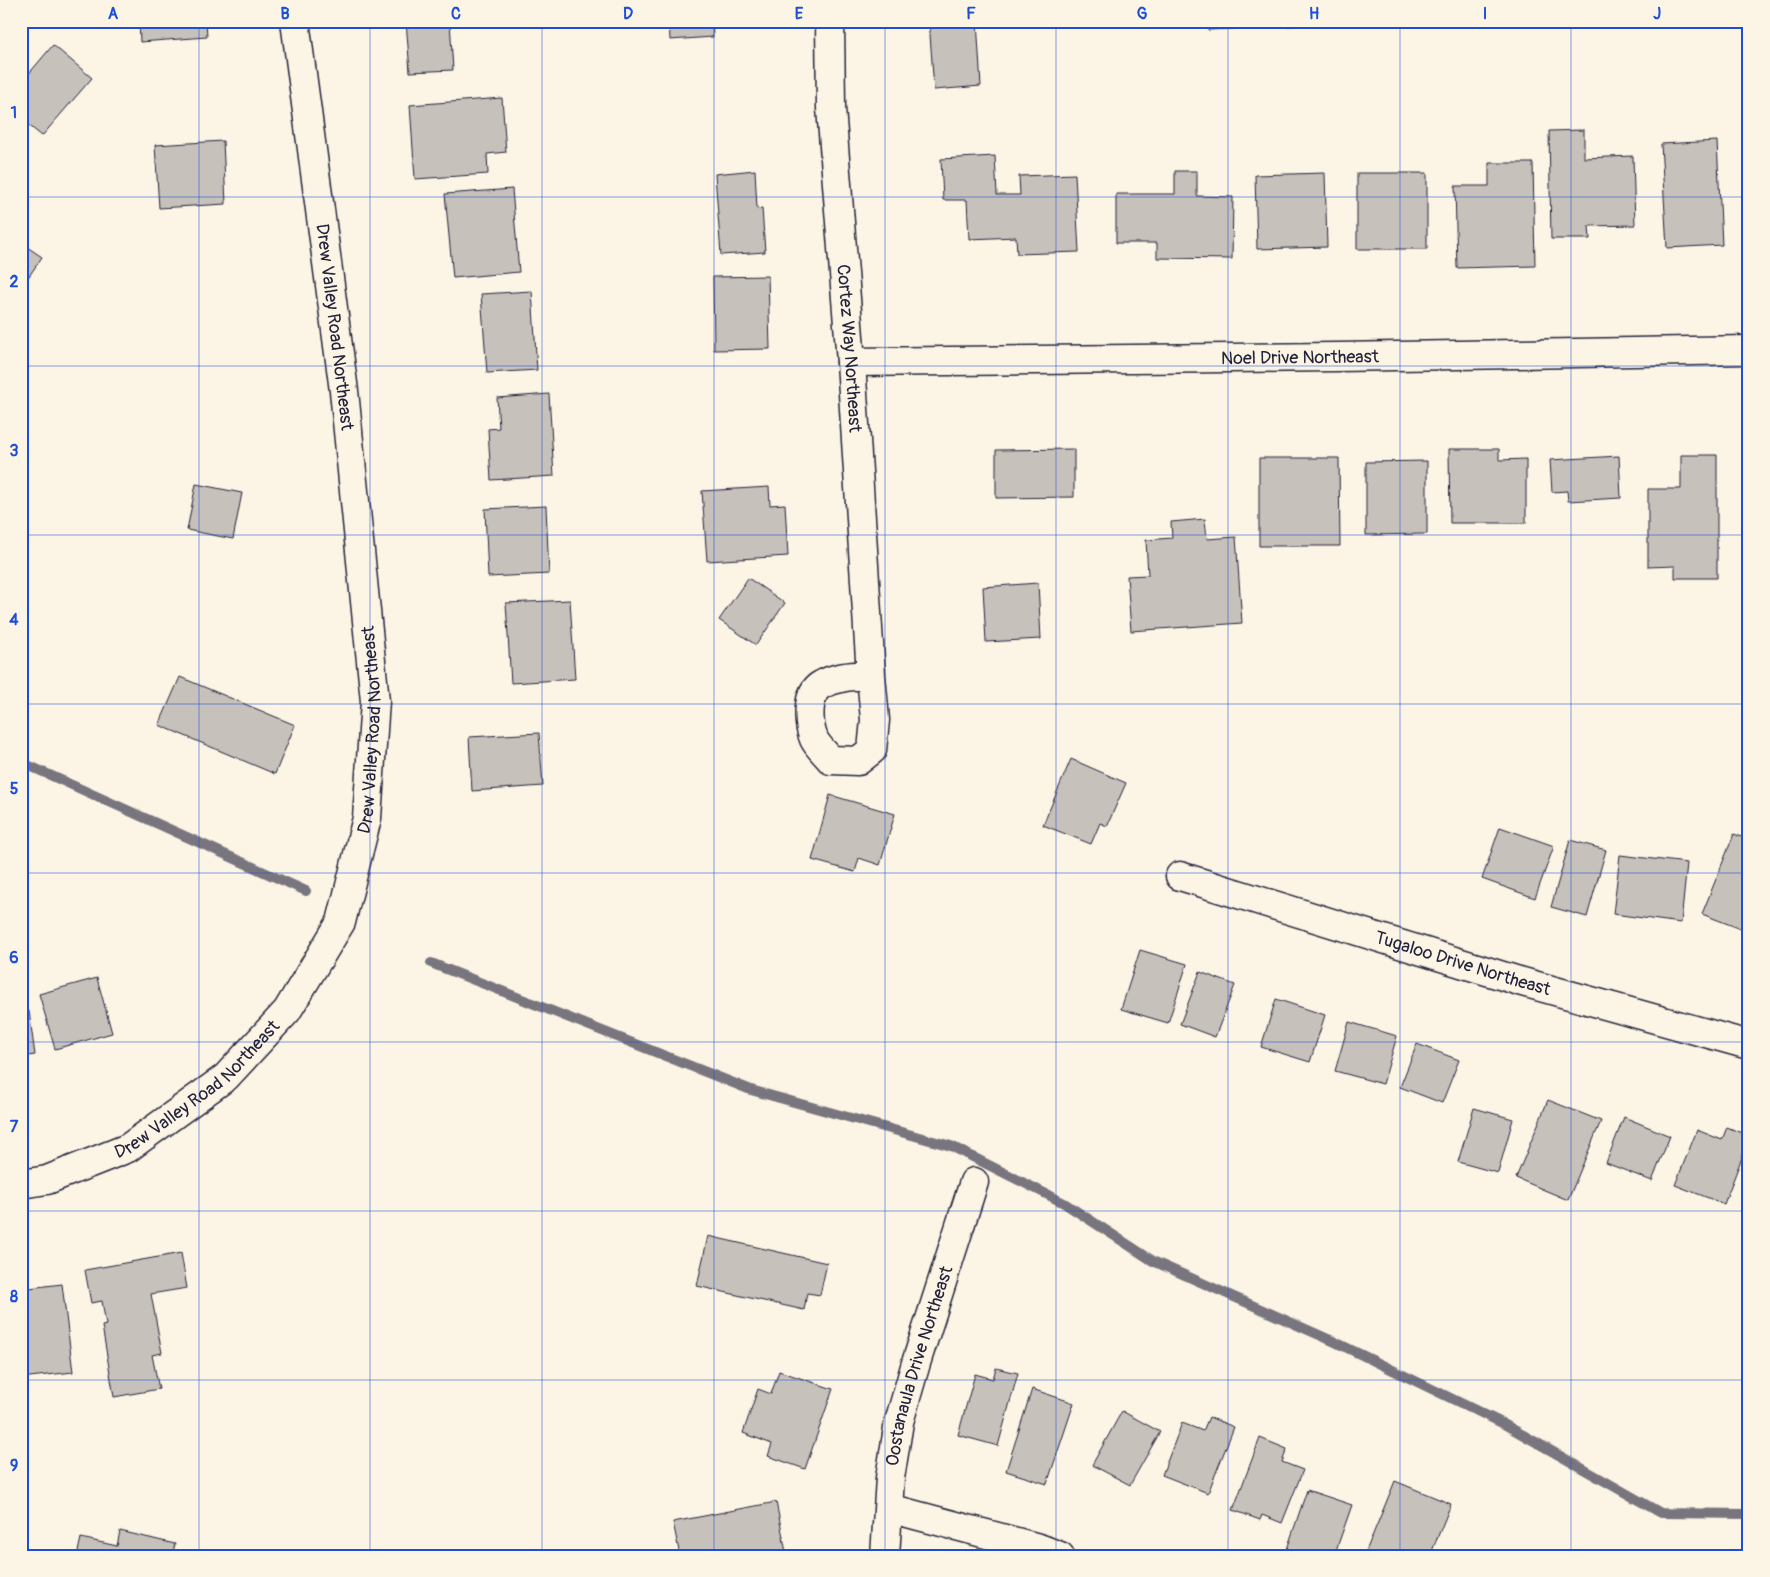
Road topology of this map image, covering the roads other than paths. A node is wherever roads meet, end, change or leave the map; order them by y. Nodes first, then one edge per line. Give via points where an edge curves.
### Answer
1 (295, 21) edge
2 (830, 21) edge
3 (1749, 350) edge
4 (851, 362) junction
5 (870, 675) dead end
6 (1180, 876) dead end
7 (1749, 1045) edge
8 (974, 1182) dead end
9 (21, 1184) edge
10 (889, 1508) junction
11 (885, 1556) edge
12 (1060, 1556) edge

1 - 9 street, Drew Valley Road Northeast via 344,391 375,701 368,818 341,922 287,1011 226,1077 128,1148 47,1180
2 - 4 street, Cortez Way Northeast via 831,108
3 - 4 street, Noel Drive Northeast
4 - 5 street, Cortez Way Northeast
6 - 7 street, Tugaloo Drive Northeast via 1519,981
8 - 10 street, Oostanaula Drive Northeast via 899,1422
10 - 11 street, Oostanaula Drive Northeast
10 - 12 street

